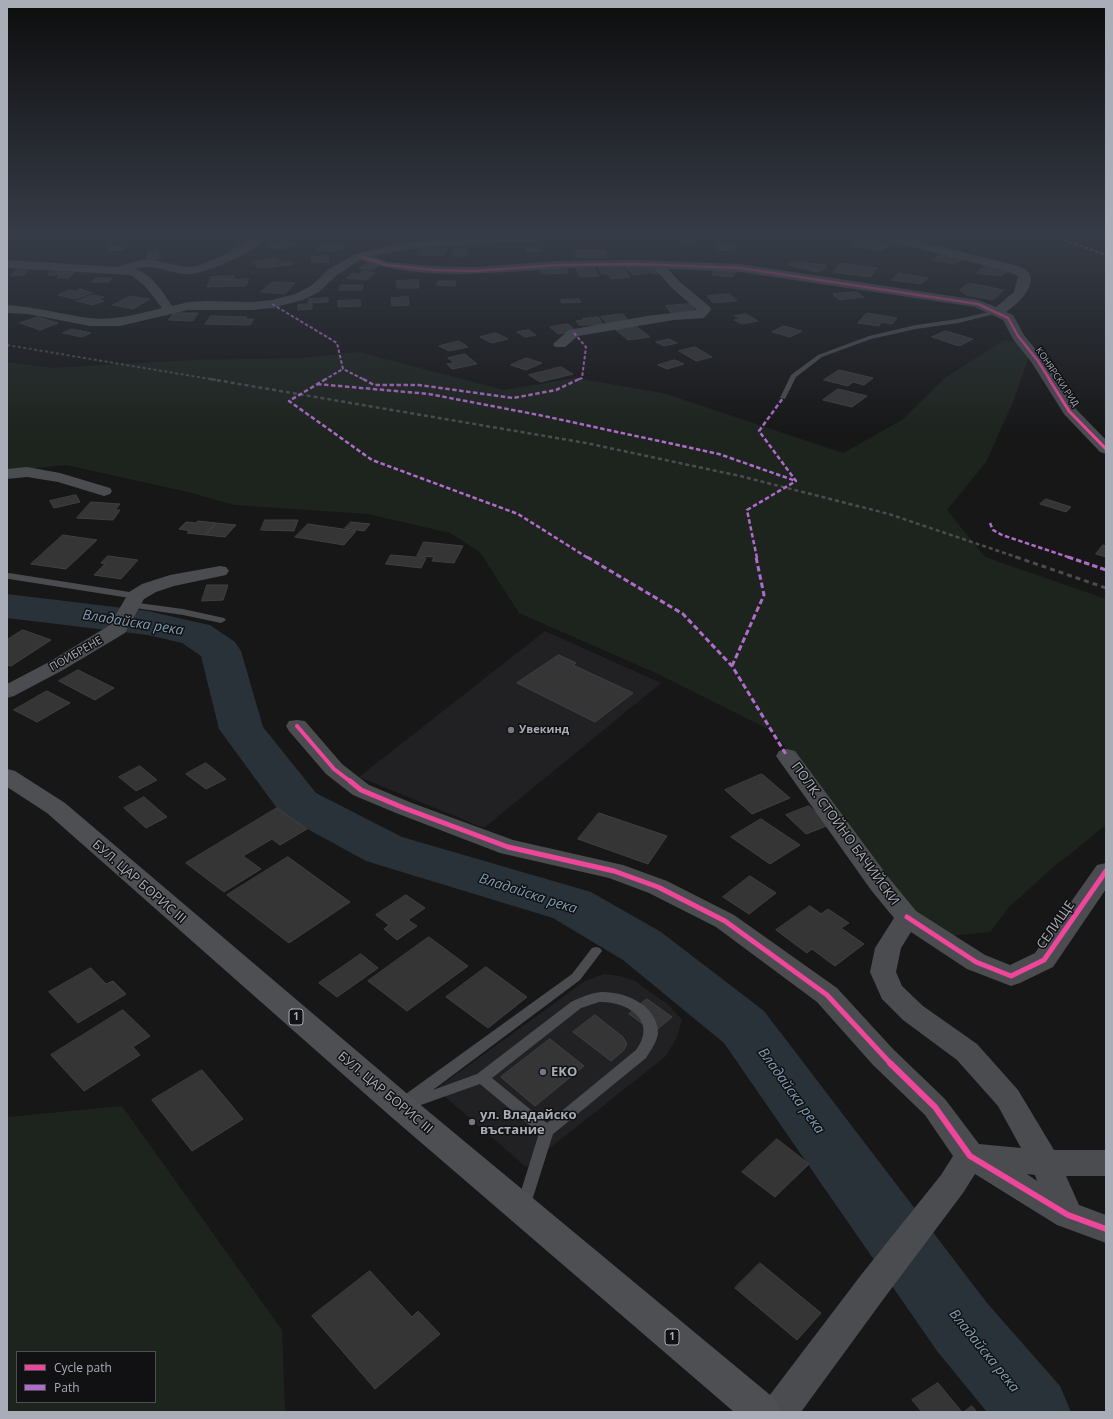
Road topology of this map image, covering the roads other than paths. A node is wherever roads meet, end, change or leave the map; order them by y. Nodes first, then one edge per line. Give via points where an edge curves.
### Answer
1 (165, 304) edge
2 (270, 304) edge
3 (698, 304) edge
4 (979, 304) edge
5 (1009, 304) edge
6 (7, 309) edge
7 (169, 310) junction
8 (997, 312) junction
9 (560, 344) dead end
10 (783, 398) dead end
11 (1106, 449) edge
12 (7, 474) edge
13 (104, 491) dead end
14 (220, 571) dead end
15 (9, 576) dead end
16 (134, 601) junction
17 (221, 620) dead end
18 (7, 692) edge
19 (297, 726) dead end
20 (787, 756) dead end
21 (7, 776) edge
22 (1106, 871) edge
23 (907, 917) junction
24 (596, 951) dead end
25 (482, 1078) junction
26 (400, 1106) junction
27 (547, 1131) junction
28 (970, 1156) junction
29 (1045, 1163) junction
30 (1106, 1163) edge
31 (522, 1208) junction
32 (1068, 1215) junction
33 (1106, 1229) edge
34 (762, 1412) edge
35 (779, 1412) edge

1 - 7 street
2 - 7 street via 206,305
3 - 9 street via 705,310 700,315 674,316 574,333
4 - 8 street, КОНЯРСКИ РИД
5 - 8 street
6 - 7 street via 28,310 90,322 120,322
8 - 10 lane via 869,338 820,356 793,376
8 - 11 street, КОНЯРСКИ РИД via 1008,318 1069,411
12 - 13 street via 27,472 60,478
14 - 16 street via 149,588
15 - 16 lane
16 - 17 lane
16 - 18 street, ПОИБРЕНЕ via 118,629
19 - 28 street via 334,769 361,790 508,847 614,871 658,887 725,921 827,995 883,1057 936,1107
20 - 23 street, ПОЛК. СТОЙНО БАЧИЙСКИ
21 - 26 main road, БУЛ. ЦАР БОРИС III / 1 via 56,808
22 - 23 street, СЕЛИЩЕ via 1044,960 1011,976 976,962
23 - 29 street via 888,948 883,972 890,992 913,1014 967,1052 1008,1098
24 - 26 lane via 576,977
25 - 26 lane
25 - 27 lane
25 - 27 lane via 576,1005 588,999 602,996 617,998 631,1002 642,1010 649,1021 651,1033 648,1044 641,1054
26 - 31 main road, БУЛ. ЦАР БОРИС III / 1
27 - 31 lane
28 - 29 street
28 - 32 street
28 - 35 street via 952,1184
29 - 30 street
29 - 32 street
31 - 34 main road, БУЛ. ЦАР БОРИС III / 1
32 - 33 street

